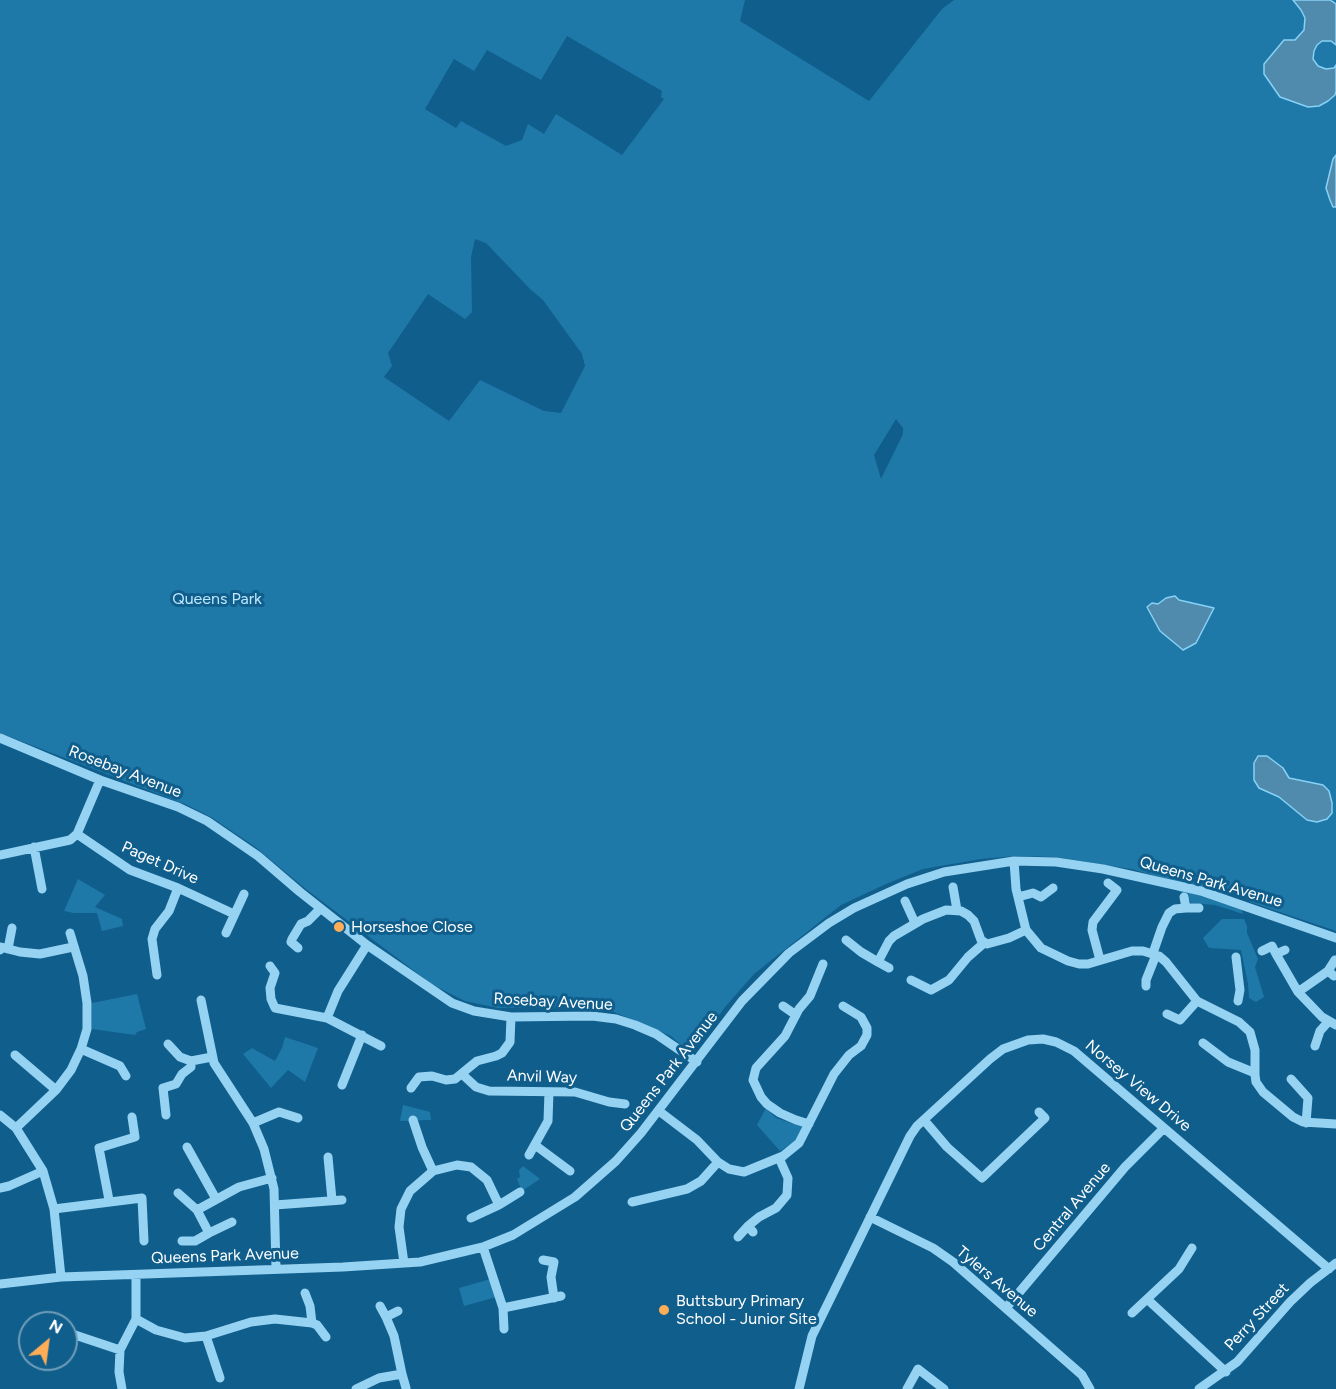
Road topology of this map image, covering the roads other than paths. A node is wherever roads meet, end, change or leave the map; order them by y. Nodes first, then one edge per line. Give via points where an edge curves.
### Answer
1 (0, 738) edge
2 (100, 780) junction
3 (77, 834) junction
4 (34, 847) junction
5 (0, 855) edge
6 (1014, 861) junction
7 (1108, 883) dead end
8 (1126, 884) dead end
9 (953, 887) dead end
10 (178, 888) junction
11 (1053, 888) dead end
12 (42, 889) dead end
13 (1117, 890) junction
14 (244, 894) dead end
15 (1017, 897) junction
16 (1184, 897) dead end
17 (905, 901) dead end
18 (1186, 908) junction
19 (1199, 908) dead end
20 (320, 909) junction
21 (957, 910) junction
22 (234, 914) junction
23 (915, 924) junction
24 (12, 928) dead end
25 (1026, 930) junction
26 (70, 933) dead end
27 (226, 933) dead end
28 (1336, 938) edge
29 (846, 940) dead end
30 (984, 943) junction
31 (367, 945) junction
32 (73, 947) junction
33 (298, 948) dead end
34 (4, 950) edge
35 (1262, 951) dead end
36 (1154, 954) junction
37 (1236, 957) dead end
38 (1100, 960) junction
39 (1335, 960) edge
40 (878, 962) junction
41 (823, 964) dead end
42 (270, 966) dead end
43 (889, 968) dead end
44 (157, 975) dead end
45 (911, 980) dead end
46 (1146, 986) dead end
47 (931, 990) junction
48 (1298, 992) junction
49 (201, 1000) dead end
50 (936, 1001) dead end
51 (1197, 1001) junction
52 (1238, 1002) dead end
53 (783, 1006) dead end
54 (843, 1006) dead end
55 (1167, 1014) dead end
56 (796, 1015) junction
57 (327, 1017) junction
58 (511, 1017) junction
59 (1332, 1023) edge
60 (362, 1035) junction
61 (1203, 1043) dead end
62 (168, 1044) dead end
63 (381, 1046) dead end
64 (1315, 1046) dead end
65 (81, 1049) junction
66 (15, 1055) dead end
67 (212, 1057) junction
68 (191, 1061) junction
69 (697, 1062) junction
70 (1255, 1073) junction
71 (462, 1074) junction
72 (126, 1076) dead end
73 (1292, 1079) dead end
74 (342, 1085) dead end
75 (411, 1088) dead end
76 (56, 1090) junction
77 (549, 1092) junction
78 (625, 1104) dead end
79 (659, 1111) junction
80 (166, 1114) dead end
81 (0, 1115) edge
82 (132, 1117) dead end
83 (298, 1118) dead end
84 (1044, 1118) dead end
85 (413, 1120) dead end
86 (924, 1120) junction
87 (253, 1123) junction
88 (1306, 1123) junction
89 (810, 1124) junction
90 (1336, 1124) edge
91 (16, 1128) junction
92 (1164, 1128) junction
93 (535, 1145) junction
94 (187, 1147) dead end
95 (529, 1155) dead end
96 (328, 1157) dead end
97 (779, 1158) junction
98 (718, 1162) junction
99 (43, 1171) junction
100 (433, 1171) junction
101 (570, 1172) dead end
102 (272, 1178) junction
103 (666, 1182) dead end
104 (0, 1188) edge
105 (520, 1192) dead end
106 (178, 1193) dead end
107 (665, 1194) junction
108 (216, 1199) junction
109 (109, 1200) junction
110 (632, 1202) dead end
111 (276, 1205) junction
112 (499, 1205) junction
113 (54, 1209) junction
114 (197, 1210) junction
115 (870, 1217) junction
116 (471, 1218) dead end
117 (232, 1222) dead end
118 (209, 1233) junction
119 (738, 1237) dead end
120 (144, 1241) dead end
121 (182, 1242) dead end
122 (483, 1247) junction
123 (1192, 1248) dead end
124 (543, 1260) dead end
125 (404, 1263) junction
126 (1332, 1266) edge
127 (276, 1269) junction
128 (136, 1275) junction
129 (62, 1276) junction
130 (0, 1284) edge
131 (305, 1293) dead end
132 (1147, 1299) junction
133 (380, 1306) dead end
134 (503, 1308) junction
135 (1006, 1308) junction
136 (398, 1311) dead end
137 (1132, 1313) dead end
138 (386, 1317) junction
139 (136, 1319) junction
140 (312, 1323) junction
141 (504, 1329) dead end
142 (78, 1333) edge
143 (206, 1336) junction
144 (326, 1336) dead end
145 (120, 1350) junction
146 (1226, 1372) junction
147 (402, 1374) junction
148 (220, 1378) dead end
149 (406, 1388) dead end
150 (122, 1389) edge
151 (356, 1389) edge
152 (799, 1389) edge
153 (907, 1389) edge
154 (944, 1389) edge
155 (1090, 1389) edge
156 (1199, 1389) edge

1 - 2 street, Rosebay Avenue
2 - 3 street
2 - 20 street, Rosebay Avenue via 207,821
3 - 4 street via 70,840
3 - 10 street, Paget Drive via 121,865
4 - 5 street
4 - 12 street
6 - 15 street
6 - 28 street, Queens Park Avenue via 1103,868 1170,883
6 - 69 street, Queens Park Avenue via 922,879 836,919 774,966 742,1001
7 - 13 street
8 - 13 street
9 - 21 street
10 - 22 street, Paget Drive
10 - 44 street via 152,939
11 - 15 street via 1041,897 1034,893
13 - 38 street via 1093,922
14 - 22 street
15 - 25 street
16 - 18 street
17 - 23 street
18 - 19 street
18 - 36 street via 1169,913
20 - 31 street, Rosebay Avenue
20 - 33 street via 292,939
21 - 23 street via 939,912
21 - 30 street via 974,921
22 - 27 street
23 - 40 street via 889,941
24 - 34 street
25 - 30 street via 992,944
25 - 38 street via 1041,948 1068,961 1088,964
26 - 32 street
29 - 40 street
30 - 47 street via 948,980
31 - 57 street
31 - 58 street, Rosebay Avenue via 452,1003
32 - 34 street via 40,954
32 - 65 street via 87,1003 87,1029
35 - 48 street via 1272,946 1281,952 1286,974
36 - 38 street via 1132,951
36 - 46 street
36 - 51 street via 1166,962
37 - 52 street
39 - 48 street via 1331,974
40 - 43 street
41 - 56 street via 810,996
42 - 57 street via 275,973 270,988 275,1008
45 - 47 street
47 - 50 street
48 - 59 street
49 - 67 street
51 - 55 street via 1183,1023
51 - 70 street via 1239,1022 1250,1032
53 - 56 street
54 - 89 street via 861,1017 867,1035 861,1046 846,1051
56 - 89 street via 785,1036 756,1068 753,1080 767,1104
57 - 60 street
58 - 69 street, Rosebay Avenue via 616,1019 656,1034
58 - 71 street via 510,1042 502,1053 477,1061
59 - 64 street via 1320,1031
60 - 63 street
60 - 74 street
61 - 70 street via 1228,1062
62 - 68 street via 180,1057
65 - 72 street via 120,1066
65 - 76 street
66 - 76 street
67 - 68 street
67 - 87 street
68 - 80 street via 191,1067 176,1084 163,1088
69 - 79 street, Queens Park Avenue
70 - 88 street via 1263,1092
71 - 75 street via 446,1080 419,1077
71 - 77 street, Anvil Way via 482,1089
73 - 88 street via 1308,1098
76 - 91 street
77 - 78 street, Anvil Way via 575,1092
77 - 93 street via 548,1121
79 - 98 street
79 - 122 street, Queens Park Avenue via 616,1161 575,1197 527,1227
81 - 91 street
82 - 109 street via 135,1137 99,1148
83 - 87 street via 288,1109
84 - 86 street via 982,1178
85 - 100 street
86 - 92 street, Norsey View Drive via 1003,1049 1043,1039 1074,1051
86 - 115 street, Norsey View Drive via 910,1136
87 - 102 street
88 - 90 street
89 - 97 street via 792,1151
91 - 99 street
92 - 126 street, Norsey View Drive
92 - 135 street, Central Avenue via 1125,1167
93 - 95 street
93 - 101 street
94 - 108 street
96 - 111 street via 337,1200
97 - 98 street via 744,1172
97 - 119 street via 788,1178 787,1196
98 - 107 street via 701,1181
99 - 104 street
99 - 113 street
100 - 112 street via 457,1165 471,1167 487,1180
100 - 125 street via 410,1191 401,1209
102 - 108 street via 239,1187
102 - 111 street
103 - 107 street
105 - 112 street
106 - 114 street
107 - 110 street
108 - 114 street
109 - 113 street
109 - 120 street via 142,1198
111 - 127 street
112 - 116 street
113 - 129 street
114 - 118 street
115 - 135 street, Tylers Avenue via 933,1248
115 - 152 street, Norsey View Drive via 812,1336
117 - 118 street
118 - 121 street
122 - 125 street, Queens Park Avenue via 434,1260
122 - 134 street
123 - 132 street via 1179,1269
124 - 134 street via 554,1262 551,1277 557,1297
125 - 127 street, Queens Park Avenue
126 - 146 street, Perry Street via 1290,1302
127 - 128 street, Queens Park Avenue
128 - 129 street, Queens Park Avenue
128 - 139 street
129 - 130 street, Queens Park Avenue
131 - 140 street
132 - 137 street
132 - 146 street
133 - 138 street
134 - 141 street
135 - 155 street, Tylers Avenue via 1082,1375
136 - 138 street
138 - 147 street
139 - 143 street via 173,1336
139 - 145 street
140 - 143 street via 264,1319
140 - 144 street
142 - 145 street
143 - 148 street
145 - 150 street
146 - 156 street, Perry Street
147 - 149 street
147 - 151 street via 379,1378
153 - 154 street via 915,1366

